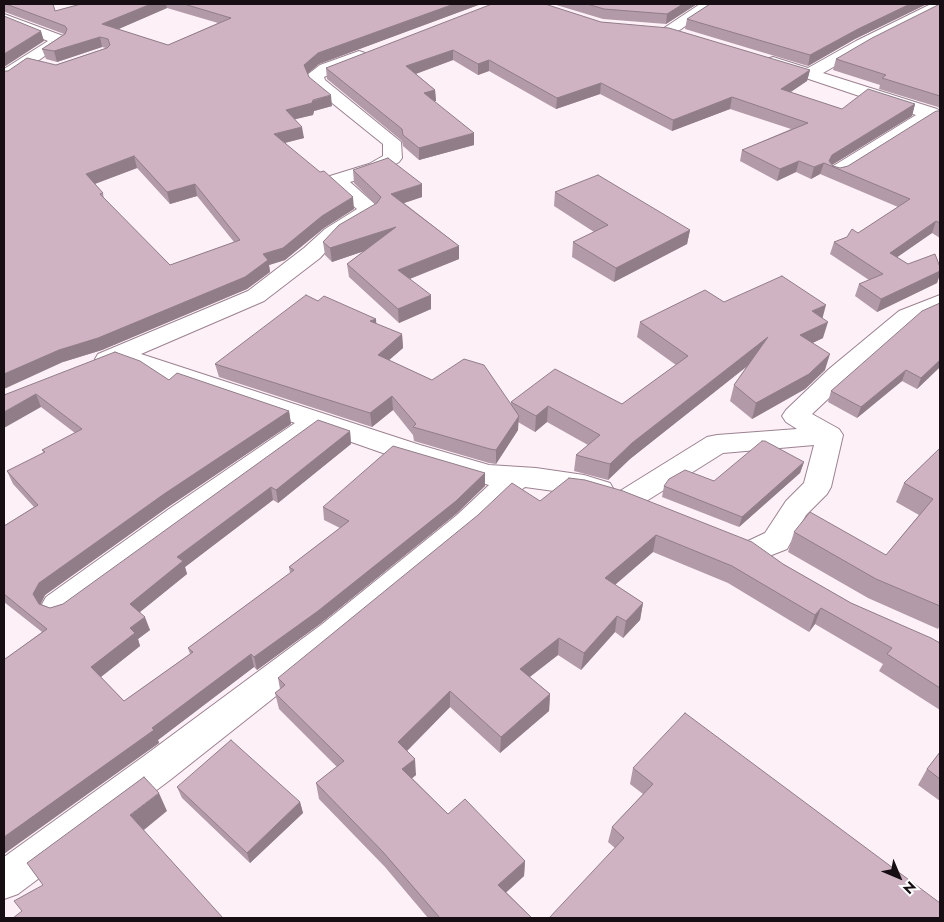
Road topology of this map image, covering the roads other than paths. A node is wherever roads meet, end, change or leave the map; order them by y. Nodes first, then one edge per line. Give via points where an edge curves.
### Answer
1 (710, 4) edge
2 (940, 5) edge
3 (4, 18) edge
4 (650, 29) edge
5 (669, 31) junction
6 (687, 37) edge
7 (378, 48) edge
8 (762, 59) edge
9 (27, 62) junction
10 (51, 67) edge
11 (810, 74) junction
12 (4, 76) edge
13 (936, 115) edge
14 (837, 172) edge
15 (940, 302) edge
16 (110, 358) junction
17 (82, 367) edge
18 (318, 420) junction
19 (830, 435) junction
20 (501, 482) junction
21 (630, 498) junction
22 (656, 509) edge
23 (734, 539) edge
24 (759, 549) junction
25 (782, 566) edge
26 (57, 606) edge
27 (4, 880) edge

1 - 5 street
2 - 11 street
3 - 9 street via 60,40
4 - 5 street
5 - 6 street
7 - 16 street via 316,75 316,82 392,142 392,158 376,168 337,180 370,210 332,233 312,253 256,296
8 - 11 street
9 - 10 street
9 - 12 street
11 - 13 street
13 - 14 street
15 - 19 street via 907,316 838,374 796,416
16 - 17 street
16 - 18 street via 119,354
18 - 20 street
18 - 26 street
19 - 21 street via 717,444
19 - 24 street via 817,487 796,508 776,541
20 - 21 street via 584,485
20 - 27 street via 467,523 332,634
21 - 22 street
23 - 24 street
24 - 25 street

